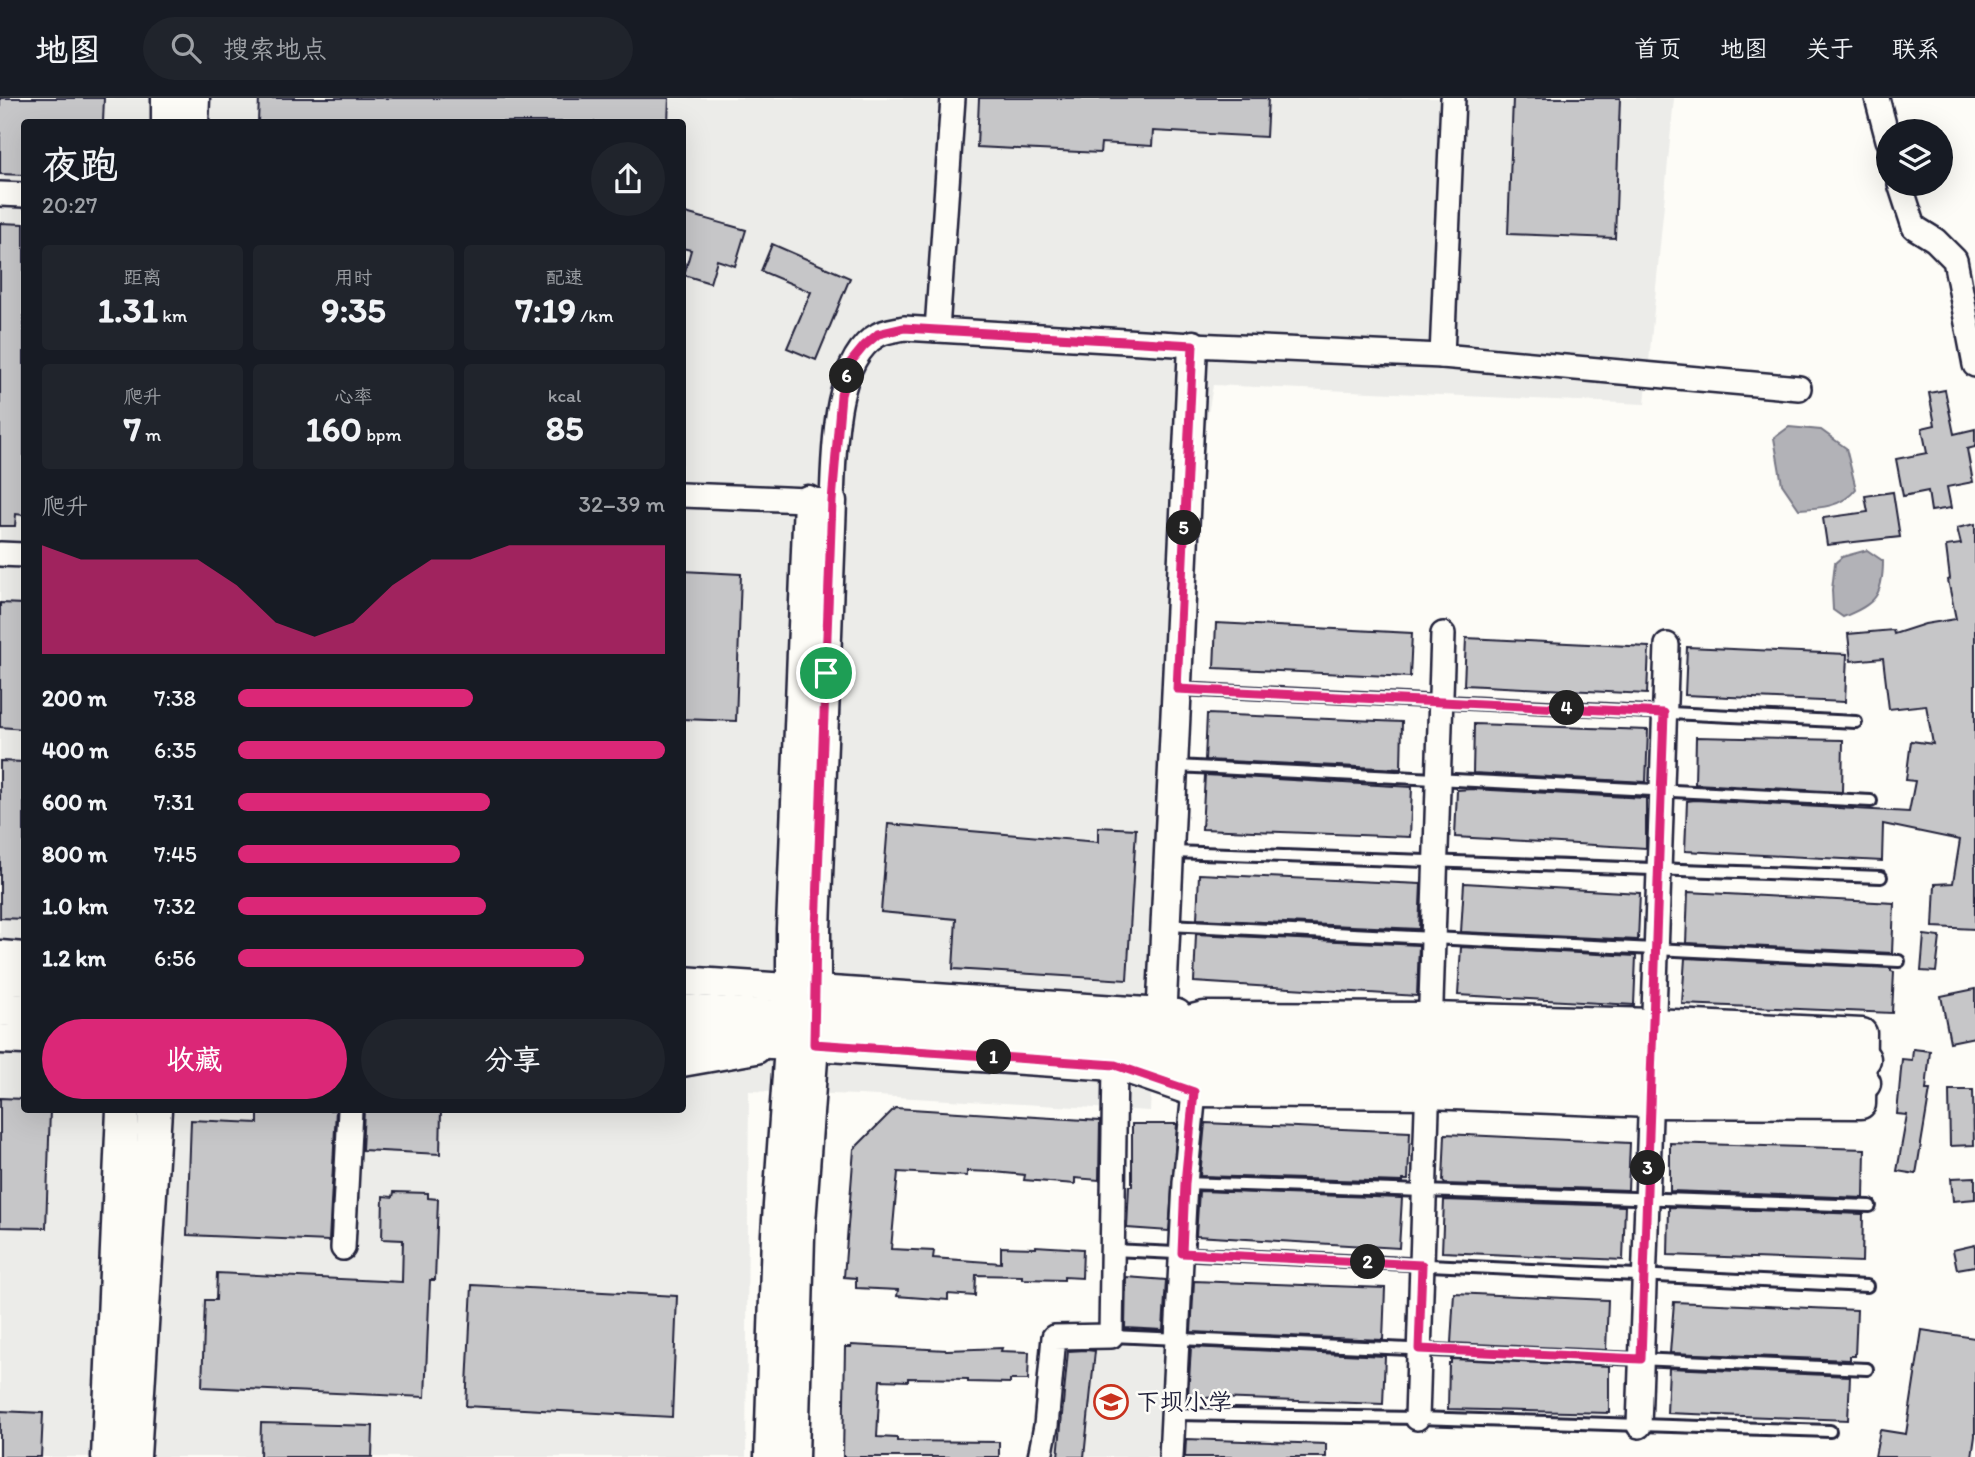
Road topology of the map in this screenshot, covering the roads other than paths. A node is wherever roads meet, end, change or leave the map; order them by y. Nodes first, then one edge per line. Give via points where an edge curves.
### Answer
1 (169, 98) edge
2 (193, 98) edge
3 (953, 98) edge
4 (1453, 98) edge
5 (1877, 98) edge
6 (167, 119) edge
7 (192, 119) edge
8 (1882, 119) edge
9 (0, 194) edge
10 (21, 195) edge
11 (1904, 196) edge
12 (937, 330) junction
13 (1193, 345) junction
14 (1442, 356) junction
15 (1975, 365) edge
16 (1799, 388) dead end
17 (686, 495) edge
18 (820, 501) junction
19 (0, 554) edge
20 (21, 555) edge
21 (1443, 634) dead end
22 (1667, 645) dead end
23 (1177, 689) junction
24 (1441, 702) junction
25 (1664, 713) junction
26 (1856, 722) dead end
27 (1173, 766) junction
28 (1438, 779) junction
29 (1661, 790) junction
30 (1871, 801) dead end
31 (1169, 852) junction
32 (1436, 862) junction
33 (1659, 869) junction
34 (1881, 877) dead end
35 (1165, 925) junction
36 (1433, 938) junction
37 (1656, 949) junction
38 (0, 956) edge
39 (21, 957) edge
40 (1899, 961) dead end
41 (0, 978) edge
42 (21, 979) edge
43 (686, 982) edge
44 (0, 1009) edge
45 (21, 1010) edge
46 (686, 1011) edge
47 (803, 1017) junction
48 (1160, 1027) junction
49 (686, 1037) edge
50 (0, 1039) edge
51 (21, 1040) edge
52 (1115, 1051) junction
53 (1429, 1055) junction
54 (686, 1061) edge
55 (1652, 1063) junction
56 (1862, 1070) joint
57 (1194, 1092) junction
58 (123, 1113) edge
59 (155, 1113) edge
60 (350, 1113) edge
61 (1185, 1183) junction
62 (1424, 1191) junction
63 (1647, 1198) junction
64 (1870, 1206) dead end
65 (343, 1248) dead end
66 (1113, 1250) junction
67 (1182, 1253) junction
68 (1422, 1265) junction
69 (1644, 1275) junction
70 (1867, 1286) dead end
71 (1111, 1336) junction
72 (1178, 1339) junction
73 (1419, 1349) junction
74 (1641, 1359) junction
75 (1867, 1369) dead end
76 (1174, 1415) junction
77 (1417, 1418) junction
78 (1639, 1426) junction
79 (1829, 1431) dead end
80 (108, 1457) edge
81 (134, 1457) edge
82 (769, 1457) edge
83 (794, 1457) edge
84 (1040, 1457) edge
85 (1171, 1457) edge

1 - 6 main road
2 - 7 main road
3 - 12 street
4 - 14 street
5 - 8 street
9 - 10 street
11 - 15 street via 1914,227 1955,260
12 - 13 street
12 - 18 street via 904,328 878,334 850,363
13 - 14 street
13 - 23 street
14 - 16 street
17 - 18 street
18 - 47 street via 791,929
19 - 20 street
21 - 24 street
22 - 25 street
23 - 24 lane
23 - 27 street
24 - 25 lane
24 - 28 street
25 - 26 lane
25 - 29 street
27 - 28 lane
27 - 31 street
28 - 29 lane
28 - 32 street
29 - 30 lane
29 - 33 street
31 - 32 lane
31 - 35 street
32 - 33 lane
32 - 36 street
33 - 34 lane
33 - 37 street
35 - 36 lane
35 - 48 street
36 - 37 lane
36 - 53 street
37 - 40 lane
37 - 55 street
38 - 39 street
41 - 42 main road
43 - 47 street
44 - 45 main road
46 - 47 main road
47 - 48 street
47 - 49 main road
47 - 52 main road
47 - 54 street
47 - 82 street via 776,1234
47 - 83 street
48 - 52 main road
48 - 53 main road
48 - 53 street via 1204,1016
50 - 51 street
52 - 53 main road
52 - 57 street
52 - 66 street
53 - 55 main road
53 - 55 street
53 - 57 street
53 - 62 street
55 - 56 main road
55 - 56 street
55 - 63 street
57 - 61 street
58 - 80 main road
59 - 81 main road
60 - 65 street
61 - 62 lane
61 - 67 street
62 - 63 lane
62 - 68 street
63 - 64 lane
63 - 69 street
66 - 67 lane
66 - 71 street
67 - 68 lane
67 - 72 street
68 - 69 lane
68 - 73 street
69 - 70 lane
69 - 74 street
71 - 72 lane
71 - 84 street via 1054,1338
72 - 73 lane
72 - 76 street
73 - 74 lane
73 - 77 street
74 - 75 lane
74 - 78 street
76 - 77 lane
76 - 85 street
77 - 78 lane
78 - 79 lane

